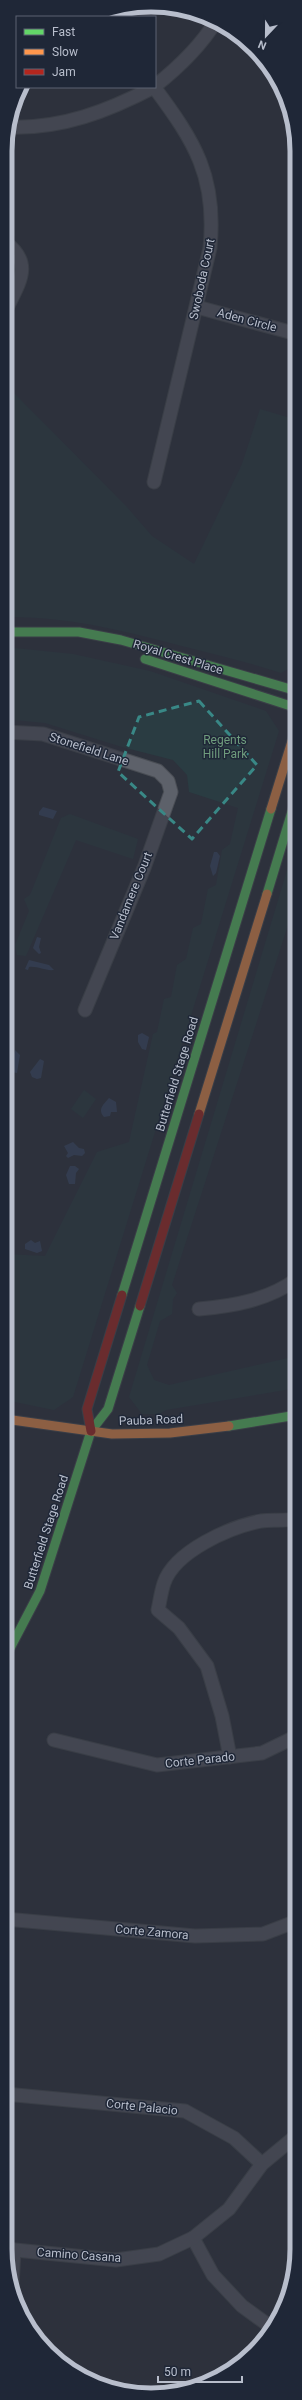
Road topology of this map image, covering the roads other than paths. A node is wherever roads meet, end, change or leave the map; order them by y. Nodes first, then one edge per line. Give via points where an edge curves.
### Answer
1 (212, 26) edge
2 (156, 85) edge
3 (152, 88) edge
4 (155, 88) edge
5 (15, 126) edge
6 (12, 247) edge
7 (12, 297) edge
8 (197, 307) junction
9 (290, 332) edge
10 (154, 482) dead end
11 (12, 632) edge
12 (51, 634) junction
13 (72, 642) dead end
14 (136, 656) dead end
15 (290, 689) edge
16 (290, 706) edge
17 (12, 732) edge
18 (290, 748) edge
19 (168, 781) joint
20 (290, 818) edge
21 (85, 1010) dead end
22 (290, 1283) edge
23 (199, 1309) dead end
24 (290, 1416) edge
25 (12, 1420) edge
26 (91, 1432) junction
27 (290, 1520) edge
28 (12, 1644) edge
29 (290, 1739) edge
30 (54, 1740) dead end
31 (230, 1757) junction
32 (12, 1920) edge
33 (290, 1924) edge
34 (12, 2095) edge
35 (290, 2141) edge
36 (262, 2164) junction
37 (194, 2238) junction
38 (12, 2249) edge
39 (267, 2324) edge

1 - 2 street via 181,65
3 - 5 street via 123,103 62,124
4 - 8 street, Swoboda Court via 193,143 206,174 212,225 210,248
6 - 7 street via 17,251 22,262 20,279
8 - 9 street, Aden Circle
8 - 10 street, Swoboda Court
11 - 12 main road, Royal Crest Place
12 - 13 main road, Royal Crest Place
12 - 15 main road, Royal Crest Place via 79,632 121,640
14 - 16 main road, Royal Crest Place
17 - 19 street, Stonefield Lane via 43,734 158,771
18 - 26 main road, Butterfield Stage Road via 87,1409
19 - 21 street, Vandamere Court via 171,792 144,868
20 - 26 main road, Butterfield Stage Road via 108,1409
22 - 23 street via 256,1299 228,1306
24 - 26 main road, Pauba Road via 181,1432
25 - 26 main road, Pauba Road
26 - 28 main road, Butterfield Stage Road via 40,1590
27 - 31 street via 261,1521 219,1534 184,1556 164,1582 158,1610 179,1628 207,1666 222,1716
29 - 31 street, Corte Parado via 262,1753
30 - 31 street, Corte Parado via 157,1765
32 - 33 street, Corte Zamora via 195,1936 263,1934
34 - 36 street, Corte Palacio via 185,2111 234,2138
35 - 36 street, Camino Casana
36 - 37 street, Camino Casana via 229,2209
37 - 38 street, Camino Casana via 159,2254 116,2260
37 - 39 street via 213,2275 242,2306

